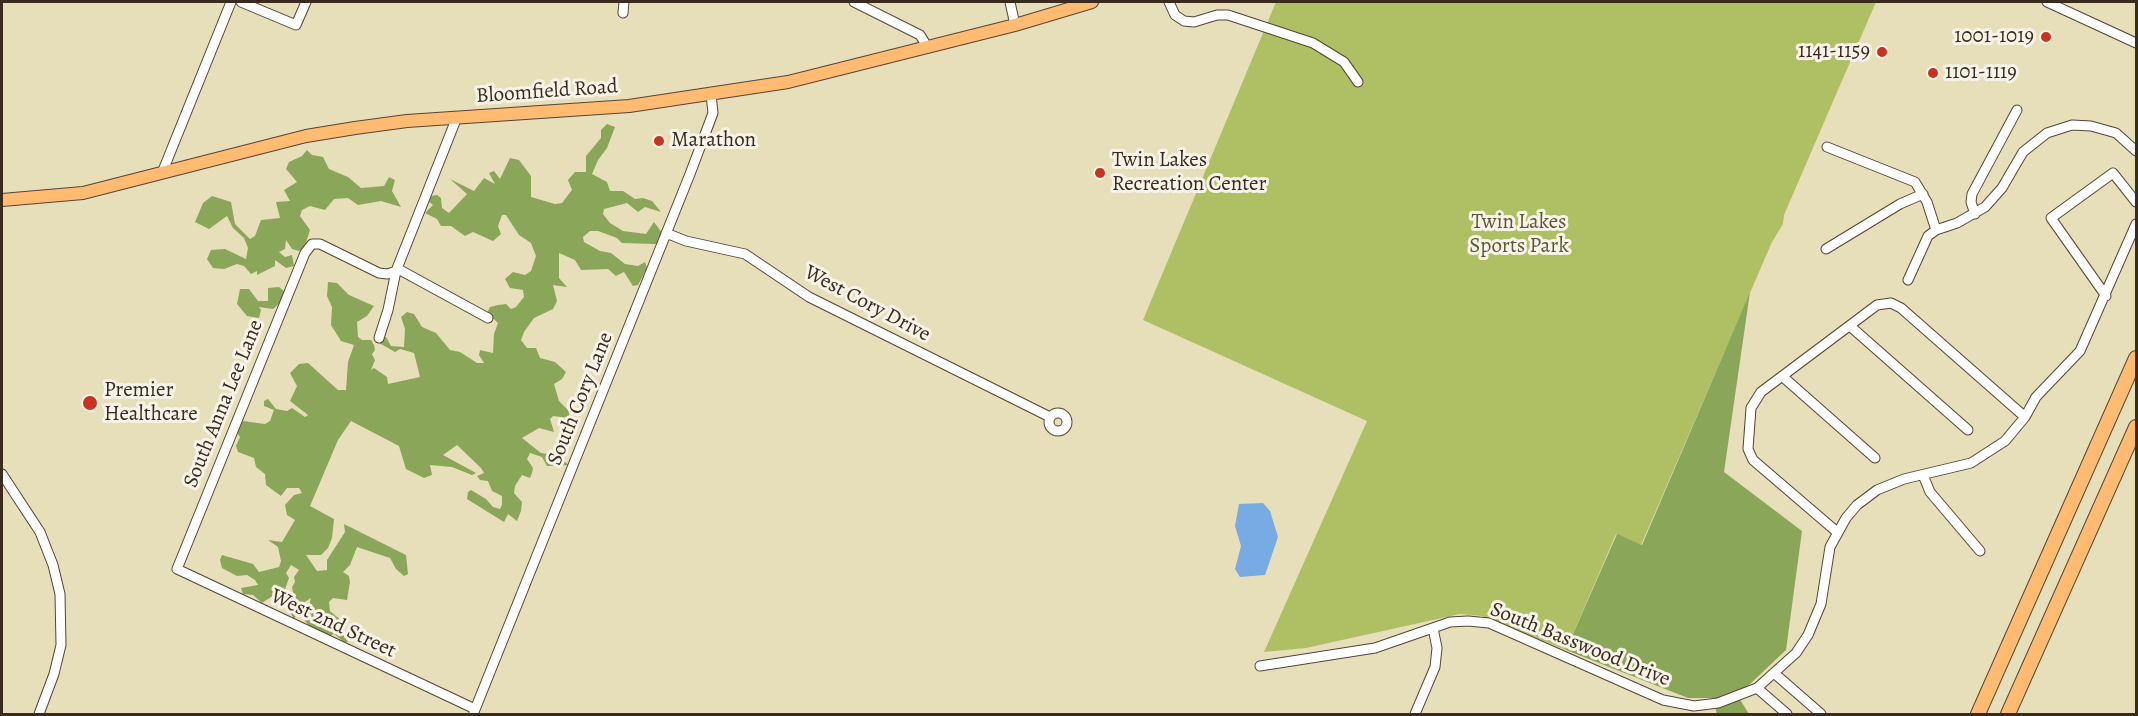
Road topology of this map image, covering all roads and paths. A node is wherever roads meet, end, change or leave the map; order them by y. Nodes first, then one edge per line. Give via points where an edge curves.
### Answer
1 (231, 2) edge
2 (241, 2) edge
3 (306, 2) edge
4 (624, 2) edge
5 (854, 2) edge
6 (1010, 2) edge
7 (1092, 2) edge
8 (1169, 2) edge
9 (2047, 2) edge
10 (1063, 6) edge
11 (623, 13) dead end
12 (1015, 25) junction
13 (2136, 42) edge
14 (928, 48) junction
15 (1358, 82) dead end
16 (711, 94) junction
17 (2017, 110) dead end
18 (457, 117) junction
19 (1827, 147) dead end
20 (2136, 151) edge
21 (162, 173) junction
22 (1923, 195) junction
23 (2, 200) edge
24 (2136, 202) edge
25 (1975, 214) junction
26 (2136, 224) edge
27 (1936, 230) junction
28 (666, 232) junction
29 (1826, 249) dead end
30 (396, 271) junction
31 (1908, 280) dead end
32 (2106, 296) junction
33 (488, 318) dead end
34 (1850, 326) junction
35 (379, 338) dead end
36 (2136, 358) edge
37 (1782, 376) junction
38 (1050, 417) dead end
39 (2025, 417) junction
40 (2136, 427) edge
41 (1968, 430) dead end
42 (1875, 458) dead end
43 (2, 474) edge
44 (1923, 475) junction
45 (1837, 532) junction
46 (1980, 551) dead end
47 (177, 569) joint
48 (1433, 628) junction
49 (1260, 666) dead end
50 (1774, 674) junction
51 (1757, 688) junction
52 (474, 712) edge
53 (39, 714) edge
54 (1415, 714) edge
55 (1787, 714) edge
56 (1821, 714) edge
57 (1978, 714) edge
58 (2008, 714) edge

1 - 21 street
2 - 3 street via 296,25
4 - 11 street
5 - 14 street via 920,34
6 - 12 street
7 - 10 main road, Bloomfield Road
8 - 15 street via 1177,17 1184,21 1228,15 1313,43 1344,62
9 - 13 street
10 - 12 main road, Bloomfield Road
12 - 14 main road, Bloomfield Road
14 - 16 main road, Bloomfield Road via 788,82
16 - 18 main road, Bloomfield Road via 570,112
16 - 28 street, South Cory Lane via 713,113
17 - 25 street via 1972,194
18 - 21 main road, Bloomfield Road via 306,136
18 - 30 street
19 - 22 street via 1911,179
20 - 25 street via 2124,138 2101,128 2081,125 2055,130 2039,137 2023,152 1997,196
21 - 23 main road, Bloomfield Road via 83,193
22 - 27 street
22 - 29 street via 1900,204
24 - 32 street via 2113,173 2051,218
25 - 27 street
26 - 32 street, South Basswood Drive
27 - 31 street via 1924,242
28 - 38 street, West Cory Drive via 745,254 806,296
28 - 52 street, South Cory Lane
30 - 33 street
30 - 35 street
30 - 47 street, South Anna Lee Lane via 380,273 320,244 312,244 305,253
32 - 39 street, South Basswood Drive via 2080,351 2045,385
34 - 37 street
34 - 39 street via 1877,305 1896,304
34 - 41 street
36 - 57 highway
37 - 42 street
37 - 45 street via 1752,403 1749,453
39 - 44 street, South Basswood Drive via 2005,441 1977,460
40 - 58 highway
43 - 53 street via 40,532 60,594 61,645
44 - 45 street, South Basswood Drive via 1877,490 1857,505
44 - 46 street via 1930,492
45 - 50 street, South Basswood Drive via 1830,547 1821,604 1808,635
47 - 52 street, West 2nd Street
48 - 49 street, South Basswood Drive via 1375,648
48 - 51 street, South Basswood Drive via 1459,621 1489,623 1648,695 1694,706 1736,698
48 - 54 street via 1435,667
50 - 51 street, South Basswood Drive
50 - 56 street
51 - 55 street

